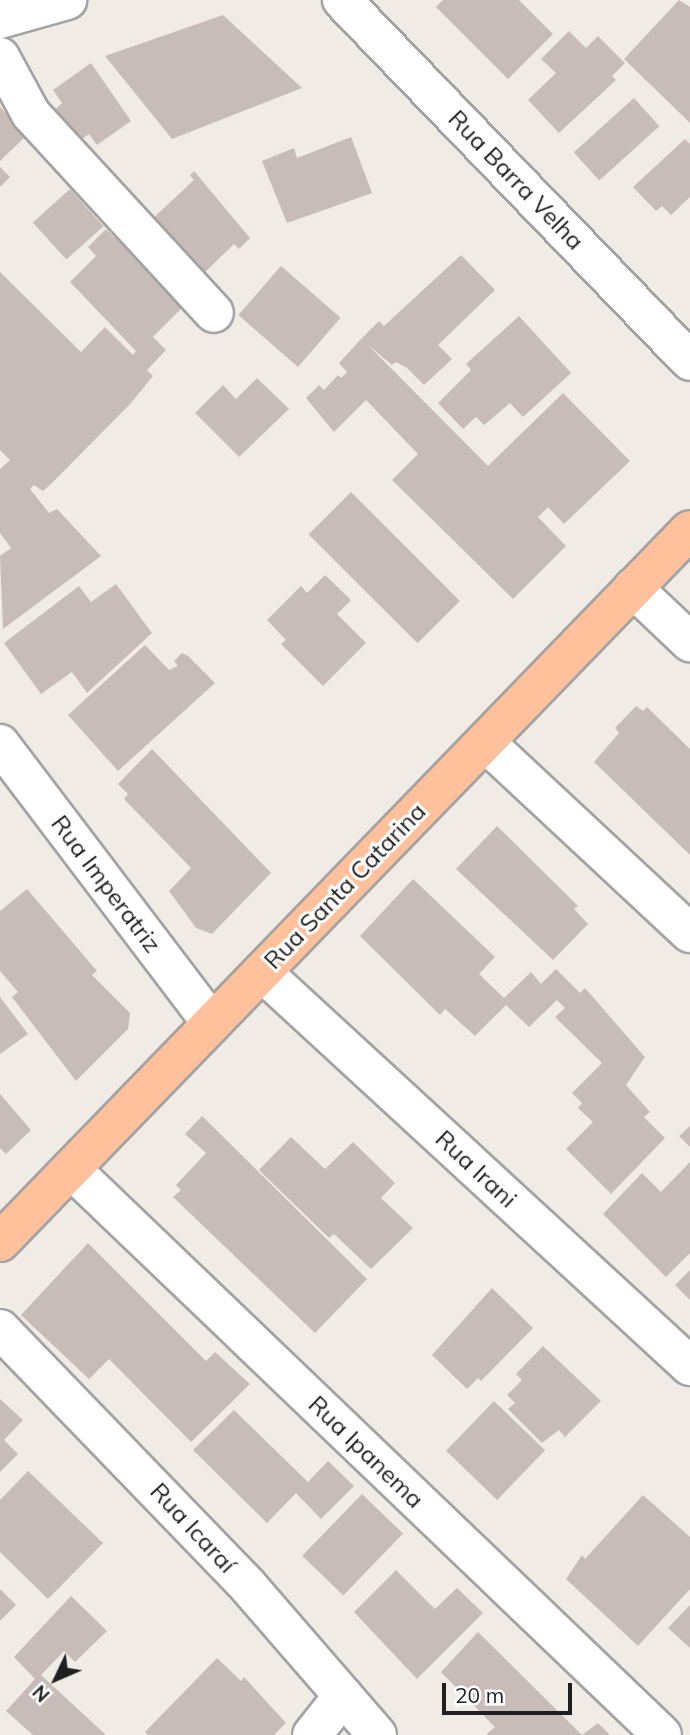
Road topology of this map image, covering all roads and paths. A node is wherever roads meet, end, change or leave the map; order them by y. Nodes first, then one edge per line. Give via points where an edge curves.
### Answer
1 (67, 0) edge
2 (342, 0) edge
3 (0, 19) edge
4 (0, 57) edge
5 (214, 313) dead end
6 (690, 361) edge
7 (690, 530) edge
8 (632, 589) junction
9 (690, 642) edge
10 (485, 741) junction
11 (0, 744) edge
12 (690, 933) edge
13 (261, 972) junction
14 (212, 1023) junction
15 (71, 1169) junction
16 (0, 1242) edge
17 (0, 1329) edge
18 (690, 1366) edge
19 (344, 1696) junction
20 (312, 1735) edge
21 (377, 1735) edge
22 (662, 1735) edge

1 - 3 street
2 - 6 street, Rua Barra Velha
4 - 5 street via 32,114
7 - 8 main road, Rua Santa Catarina
8 - 9 street
8 - 10 main road, Rua Santa Catarina
10 - 12 street
10 - 13 main road, Rua Santa Catarina
11 - 14 street, Rua Imperatriz
13 - 14 main road, Rua Santa Catarina
13 - 18 street, Rua Irani
14 - 15 main road, Rua Santa Catarina
15 - 16 main road, Rua Santa Catarina
15 - 22 street, Rua Ipanema
17 - 19 street, Rua Icaraí via 172,1504
19 - 20 street
19 - 21 street, Rua Icaraí

